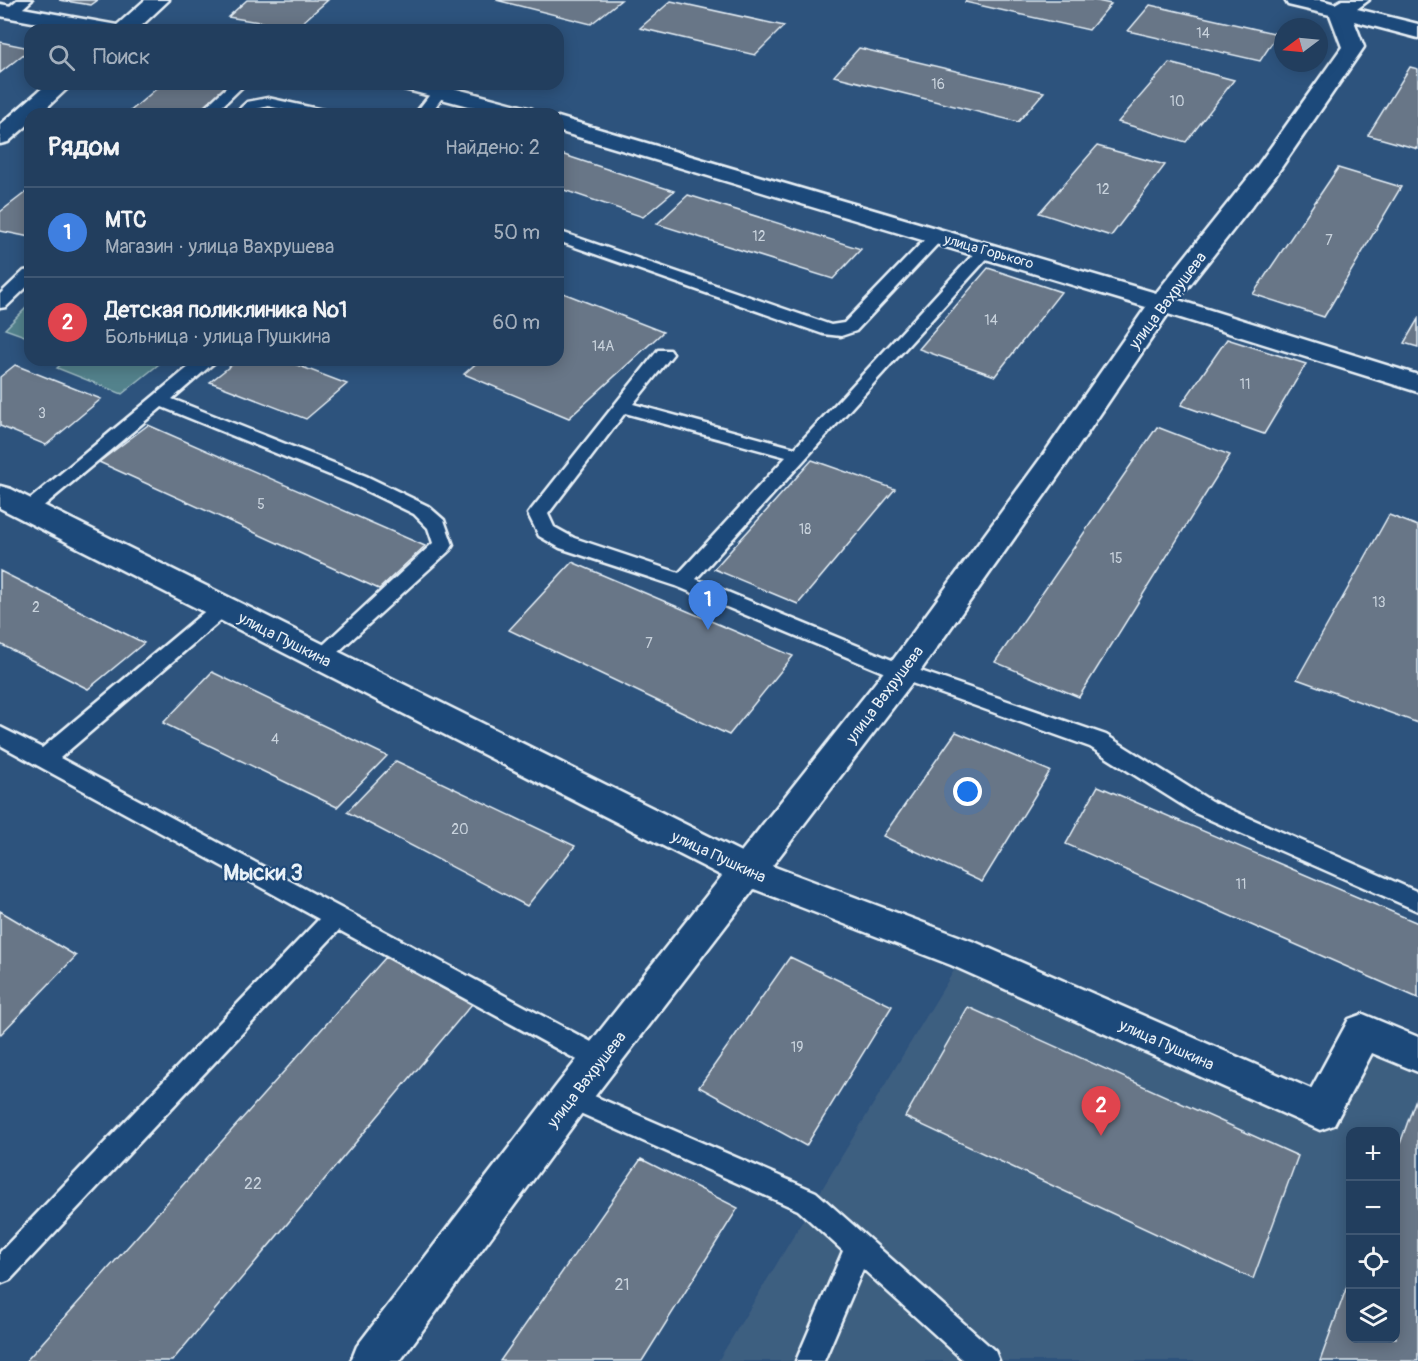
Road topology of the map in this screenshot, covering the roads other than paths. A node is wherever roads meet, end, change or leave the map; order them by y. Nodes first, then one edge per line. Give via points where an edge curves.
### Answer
1 (158, 0) edge
2 (1296, 0) edge
3 (1348, 5) edge
4 (12, 8) edge
5 (85, 24) edge
6 (131, 24) edge
7 (1418, 31) edge
8 (54, 90) edge
9 (231, 90) edge
10 (433, 90) edge
11 (440, 92) junction
12 (33, 108) edge
13 (212, 108) edge
14 (248, 108) edge
15 (295, 108) edge
16 (427, 108) edge
17 (494, 108) edge
18 (24, 116) edge
19 (564, 126) edge
20 (0, 137) edge
21 (937, 236) junction
22 (564, 238) edge
23 (986, 250) junction
24 (24, 281) edge
25 (0, 303) edge
26 (1162, 303) junction
27 (664, 354) dead end
28 (201, 366) edge
29 (1418, 384) edge
30 (160, 400) junction
31 (621, 406) junction
32 (800, 454) junction
33 (14, 503) edge
34 (683, 581) junction
35 (222, 608) junction
36 (320, 657) junction
37 (902, 672) junction
38 (0, 735) edge
39 (44, 759) junction
40 (748, 872) junction
41 (1418, 902) edge
42 (336, 917) junction
43 (1418, 1055) edge
44 (601, 1060) junction
45 (571, 1097) junction
46 (858, 1247) junction
47 (0, 1271) edge
48 (374, 1361) edge
49 (810, 1361) edge
50 (985, 1361) edge

1 - 6 street
2 - 3 street
3 - 7 street
3 - 26 street, улица Вахрушева via 1353,47 1266,173
4 - 5 street
8 - 12 street
9 - 13 lane
10 - 11 street
11 - 16 lane
11 - 17 street
14 - 15 lane via 268,102
18 - 20 street
19 - 21 street, улица Горького
21 - 22 lane via 850,327 841,331
21 - 23 street, улица Горького
23 - 26 street, улица Горького
23 - 32 lane
24 - 25 lane
26 - 29 street, улица Горького
26 - 37 street, улица Вахрушева
27 - 31 lane
28 - 30 lane
30 - 33 lane
30 - 36 lane via 359,480 421,510 437,525 443,545
31 - 32 lane
31 - 34 lane via 538,514 546,531 567,543
32 - 34 lane
33 - 35 street, улица Пушкина
34 - 37 lane
35 - 36 street, улица Пушкина
35 - 39 lane
36 - 40 street, улица Пушкина
37 - 40 street, улица Вахрушева
37 - 41 lane via 1098,741 1203,807
38 - 39 lane
39 - 42 lane
40 - 43 street, улица Пушкина via 964,954 1320,1112 1363,1031
40 - 44 street, улица Вахрушева
42 - 44 lane
42 - 47 lane
44 - 45 street, улица Вахрушева
45 - 46 lane via 807,1201
45 - 48 street, улица Вахрушева
46 - 49 lane
46 - 50 lane

